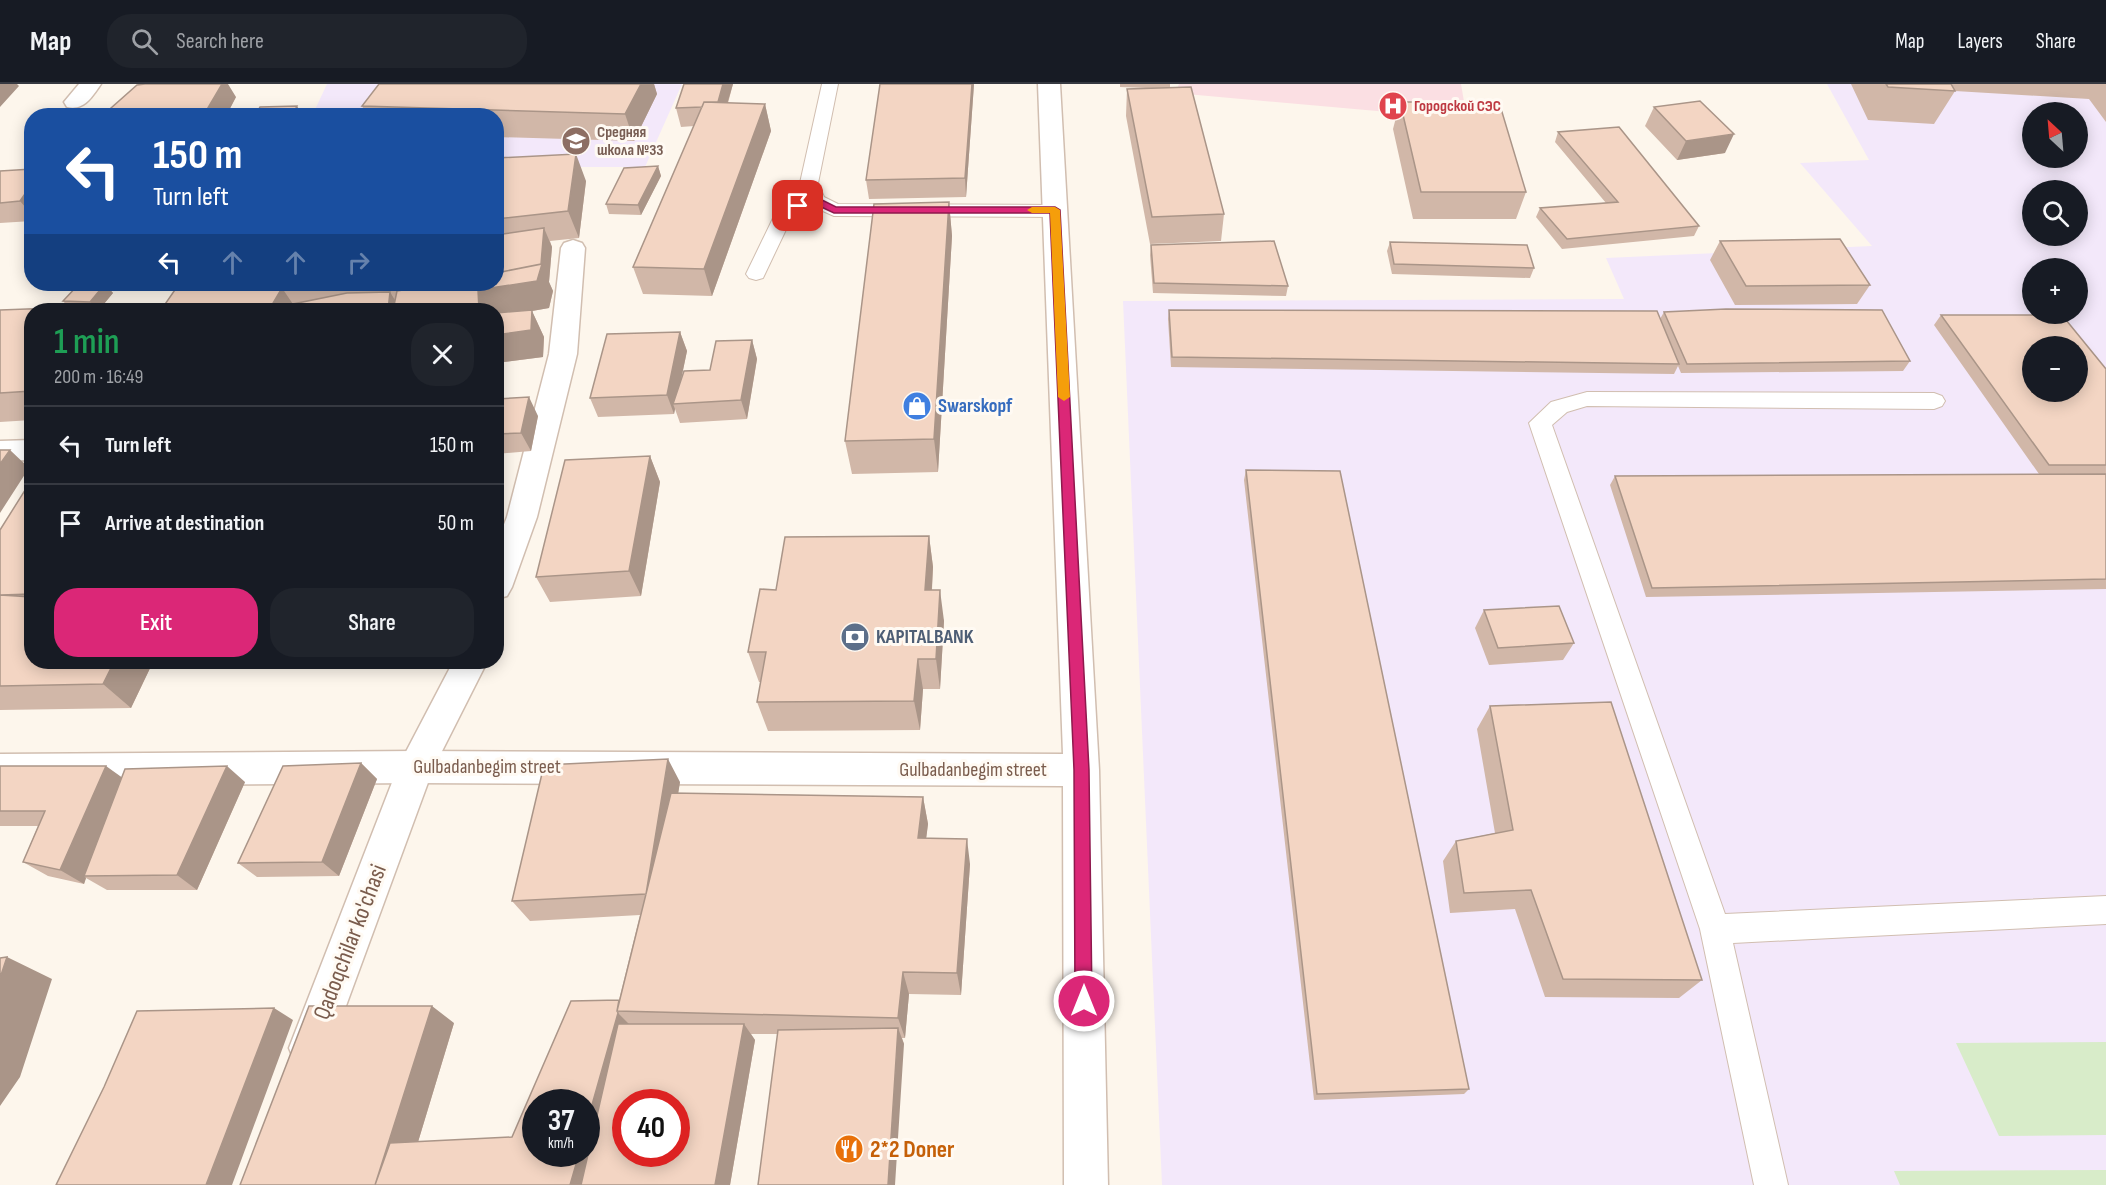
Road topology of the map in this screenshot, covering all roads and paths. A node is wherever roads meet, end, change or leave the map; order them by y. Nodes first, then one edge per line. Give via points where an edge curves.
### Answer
1 (90, 84) edge
2 (830, 84) edge
3 (1049, 84) edge
4 (75, 102) dead end
5 (816, 200) junction
6 (1055, 210) junction
7 (573, 248) dead end
8 (756, 274) dead end
9 (1934, 400) dead end
10 (24, 450) edge
11 (0, 451) edge
12 (504, 565) edge
13 (466, 669) edge
14 (416, 767) junction
15 (0, 770) edge
16 (1081, 770) junction
17 (2106, 910) edge
18 (1715, 929) junction
19 (296, 1086) edge
20 (1086, 1185) edge
21 (1771, 1185) edge

1 - 4 street
2 - 5 lane via 809,183
3 - 6 street
5 - 6 lane via 834,210
5 - 8 lane via 784,214
6 - 16 street
7 - 12 street via 563,354 522,517
9 - 18 lane via 1587,399 1559,407 1540,423
10 - 11 street
13 - 14 street, Qadoqchilar ko'chasi
14 - 15 street, Gulbadanbegim street
14 - 16 street, Gulbadanbegim street
14 - 19 street, Qadoqchilar ko'chasi
16 - 20 street
17 - 18 lane
18 - 21 lane

